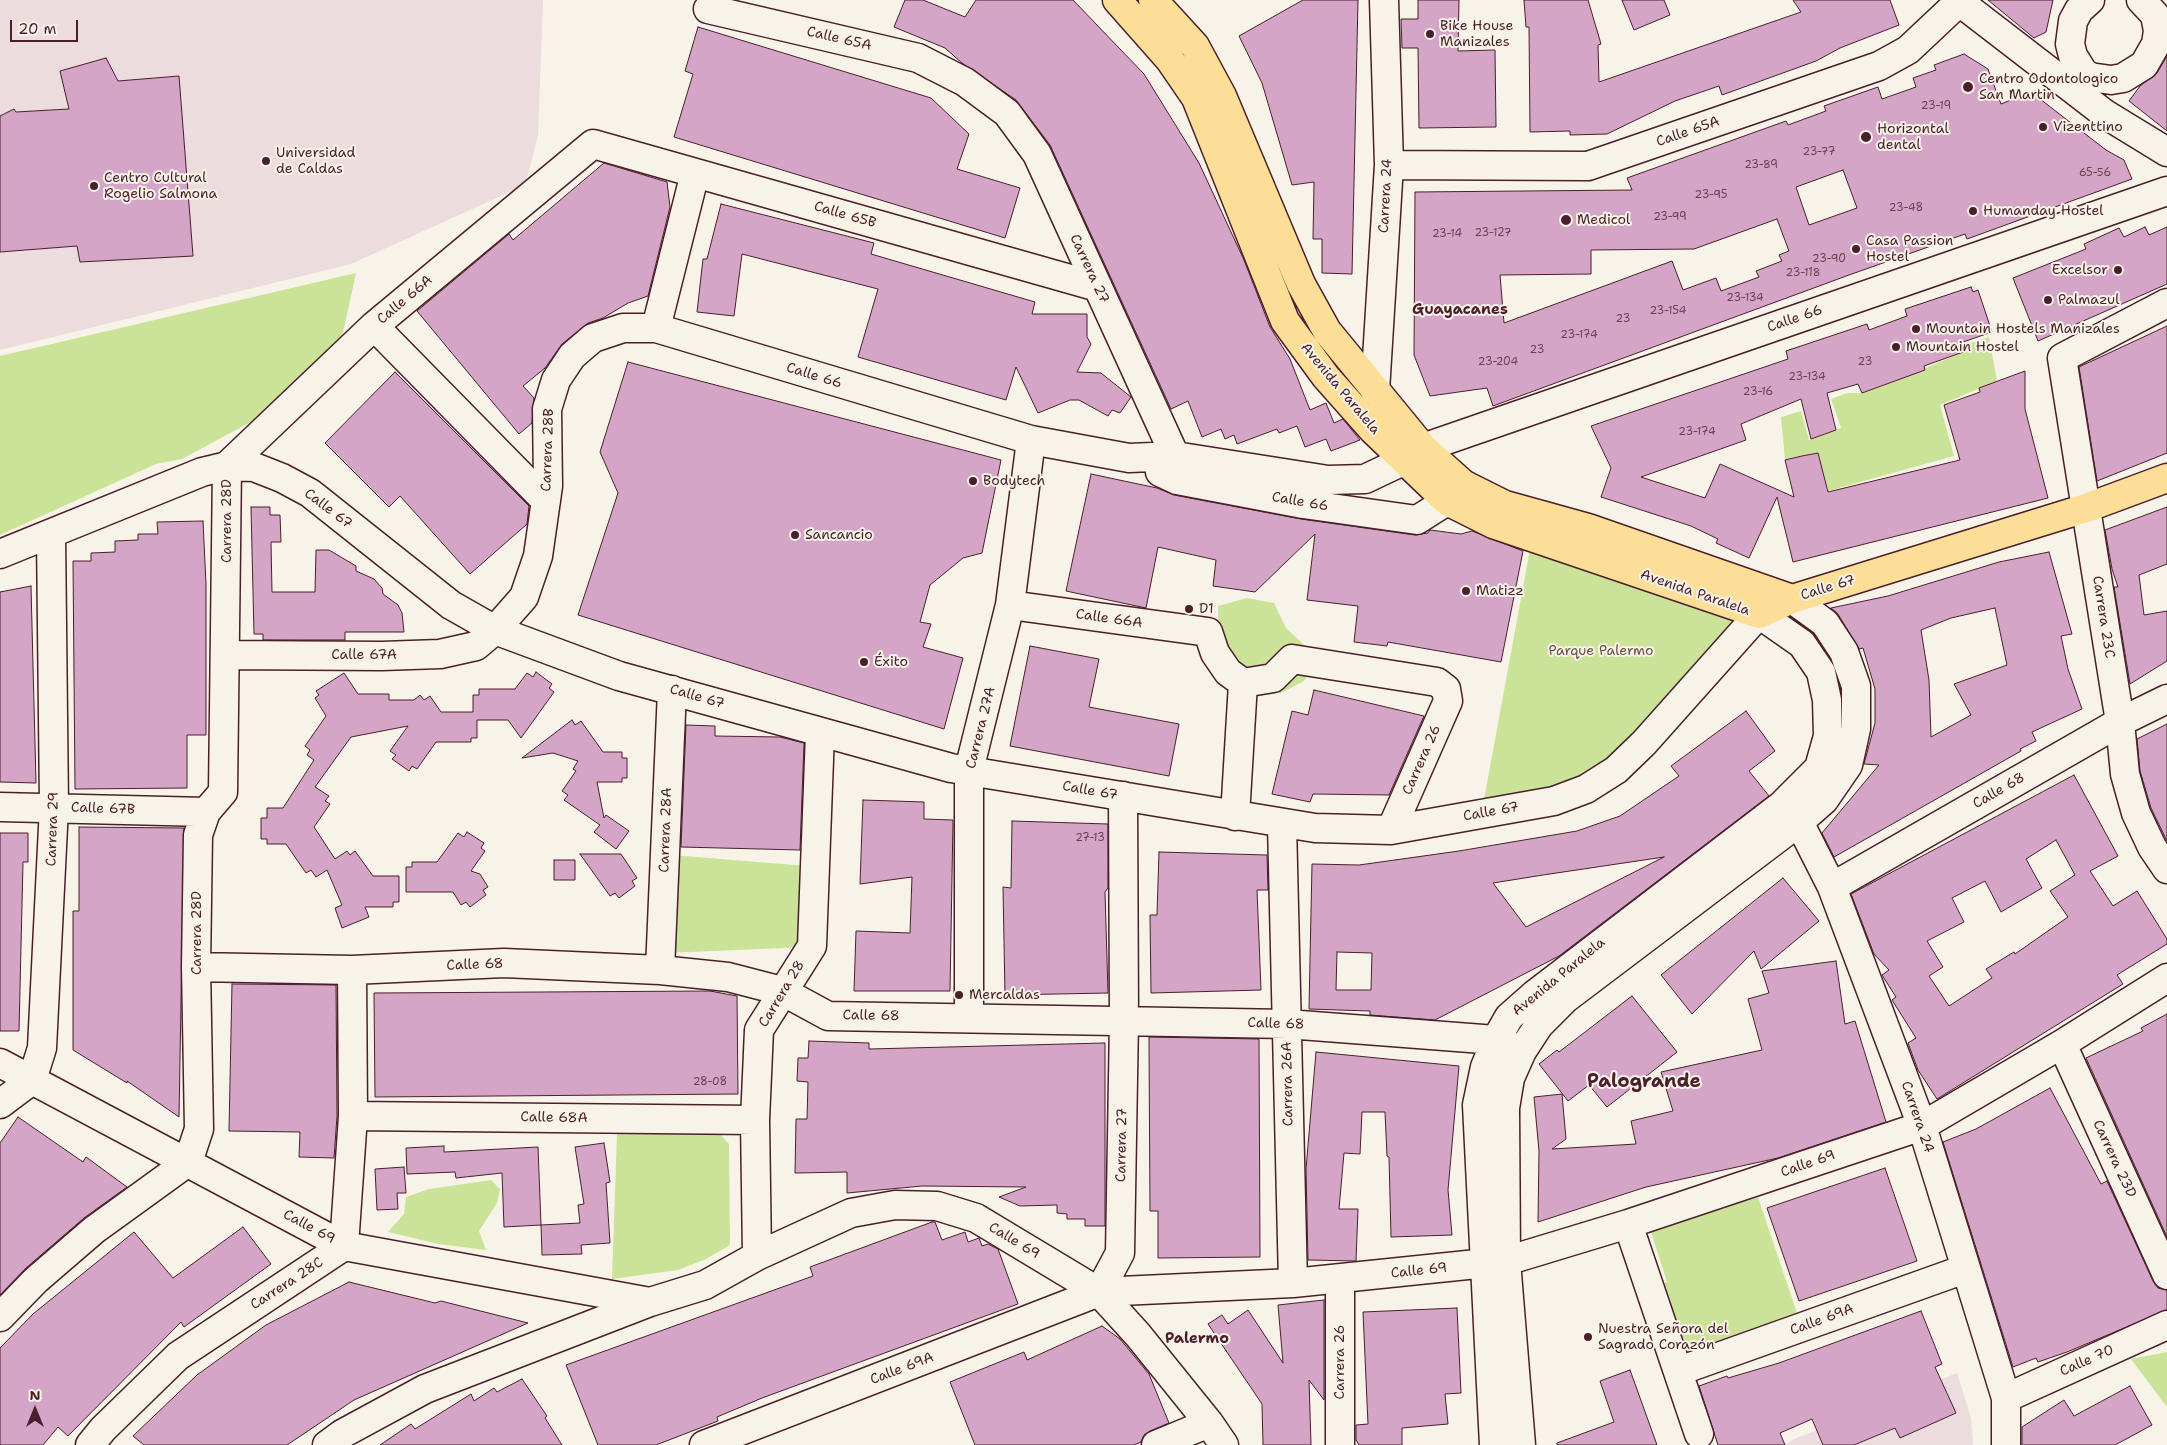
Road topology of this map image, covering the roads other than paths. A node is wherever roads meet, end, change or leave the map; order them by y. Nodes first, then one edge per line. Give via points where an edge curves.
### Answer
1 (1117, 0) edge
2 (1153, 0) edge
3 (1384, 0) edge
4 (2090, 0) edge
5 (2141, 0) edge
6 (1958, 1) edge
7 (708, 9) dead end
8 (2163, 31) edge
9 (2073, 56) junction
10 (2051, 71) junction
11 (965, 82) joint
12 (2096, 92) junction
13 (592, 144) joint
14 (2167, 152) edge
15 (1389, 165) junction
16 (696, 173) junction
17 (2167, 190) edge
18 (1098, 287) junction
19 (2167, 303) edge
20 (374, 326) junction
21 (656, 328) junction
22 (1375, 392) junction
23 (1031, 440) junction
24 (1414, 454) junction
25 (227, 466) junction
26 (1176, 468) junction
27 (2167, 478) edge
28 (1455, 492) junction
29 (546, 501) junction
30 (2086, 508) junction
31 (51, 535) junction
32 (0, 554) edge
33 (1792, 599) junction
34 (1010, 605) junction
35 (1759, 614) junction
36 (495, 630) junction
37 (226, 655) junction
38 (1243, 684) junction
39 (672, 690) junction
40 (2167, 699) edge
41 (2120, 722) junction
42 (820, 733) junction
43 (969, 770) junction
44 (1123, 796) junction
45 (0, 807) edge
46 (54, 807) junction
47 (206, 812) junction
48 (1791, 814) junction
49 (1235, 816) junction
50 (1282, 824) junction
51 (1392, 830) junction
52 (2167, 869) edge
53 (1832, 887) junction
54 (196, 967) junction
55 (352, 970) junction
56 (660, 970) junction
57 (2167, 978) edge
58 (782, 991) junction
59 (969, 1018) junction
60 (1124, 1020) junction
61 (1287, 1024) junction
62 (1496, 1040) junction
63 (2062, 1044) junction
64 (1522, 1052) junction
65 (0, 1063) edge
66 (32, 1080) junction
67 (0, 1104) edge
68 (353, 1116) junction
69 (755, 1120) junction
70 (1922, 1126) junction
71 (188, 1162) junction
72 (1628, 1224) junction
73 (344, 1246) junction
74 (757, 1256) junction
75 (1495, 1263) junction
76 (1965, 1269) junction
77 (2167, 1274) edge
78 (1340, 1279) junction
79 (1293, 1283) junction
80 (1099, 1292) junction
81 (650, 1302) junction
82 (0, 1317) edge
83 (2167, 1325) edge
84 (1680, 1371) junction
85 (2006, 1398) junction
86 (1216, 1434) edge
87 (1699, 1434) dead end
88 (90, 1445) edge
89 (327, 1445) edge
90 (704, 1445) edge
91 (1156, 1445) edge
92 (1340, 1445) edge
93 (1494, 1445) edge
94 (1521, 1445) edge
95 (2006, 1445) edge

1 - 24 main road, Avenida Paralela via 1170,60 1196,98 1285,321 1326,377 1373,430
2 - 22 main road, Avenida Paralela via 1194,46 1222,96 1301,284 1327,331
3 - 15 street, Carrera 24
4 - 9 street via 2073,20 2070,44
5 - 8 street via 2155,15
6 - 10 street
6 - 15 street, Calle 65A via 1908,50 1879,66 1588,166
7 - 11 street, Calle 65A via 918,58
8 - 12 street via 2144,65
9 - 10 street
9 - 12 street
10 - 12 street
11 - 18 street, Carrera 27 via 1007,113 1037,154
12 - 14 street
13 - 16 street, Calle 65B
13 - 20 street, Calle 66A
15 - 22 street, Carrera 24
16 - 18 street, Calle 65B
16 - 21 street
17 - 24 street, Calle 66
18 - 26 street, Carrera 27
19 - 30 street, Carrera 23C via 2062,358
20 - 25 street, Calle 66A
20 - 29 street
21 - 23 street, Calle 66
21 - 29 street, Carrera 28B via 623,328 593,338 572,356 556,380 547,409
22 - 24 main road, Avenida Paralela
23 - 26 street, Calle 66
23 - 34 street, Carrera 27A
24 - 26 street, Calle 66 via 1365,479 1328,480
24 - 28 main road, Avenida Paralela
25 - 31 street, Calle 67 via 202,472
25 - 36 street, Calle 67 via 254,467 310,493 451,605
25 - 37 street, Carrera 28D
26 - 28 street, Calle 66 via 1303,504 1418,520
27 - 30 main road, Calle 67
28 - 33 main road, Avenida Paralela via 1588,528
28 - 35 main road, Avenida Paralela via 1492,524
29 - 36 street, Carrera 28B via 538,556 524,597
30 - 33 main road, Calle 67
30 - 41 street, Carrera 23C
31 - 32 street, Calle 67
31 - 46 street, Carrera 29
33 - 35 main road, Calle 67
33 - 48 street, Avenida Paralela via 1825,623 1844,652 1856,686 1856,729 1848,765 1824,800
34 - 38 street, Calle 66A via 1208,632 1215,653 1228,672
34 - 43 street, Carrera 27A
35 - 48 street, Avenida Paralela via 1802,644 1821,672 1827,700 1828,736 1819,768
35 - 51 street, Calle 67 via 1644,743 1616,770 1586,789 1554,801
36 - 37 street, Calle 67A via 476,646 440,654
36 - 39 street, Calle 67 via 619,676
37 - 47 street, Carrera 28D via 223,792
38 - 49 street
38 - 51 street, Carrera 26 via 1273,678 1292,659 1437,682 1446,689 1448,701
39 - 42 street, Calle 67
39 - 56 street, Carrera 28A
40 - 41 street, Calle 68
41 - 52 street, Carrera 23C via 2125,774 2136,813
41 - 53 street, Calle 68
42 - 43 street, Calle 67 via 930,763
42 - 58 street, Carrera 28 via 812,946
43 - 44 street, Calle 67
43 - 59 street, Carrera 27A
44 - 49 street, Calle 67
44 - 60 street, Carrera 27
45 - 46 street, Calle 67B
46 - 47 street, Calle 67B
46 - 66 street, Carrera 29 via 42,1048
47 - 54 street, Carrera 28D via 198,835
48 - 53 street, Carrera 24
48 - 62 street, Avenida Paralela via 1535,994 1509,1017
48 - 64 street, Avenida Paralela via 1565,999 1539,1025
49 - 50 street, Calle 67
50 - 51 street, Calle 67
50 - 61 street, Carrera 26A
53 - 70 street, Carrera 24
54 - 55 street, Calle 68
54 - 71 street, Carrera 28D via 199,1129
55 - 56 street, Calle 68 via 504,963
55 - 68 street
56 - 58 street, Calle 68 via 728,977
57 - 63 street, Calle 69
58 - 59 street, Calle 68 via 828,1016
58 - 69 street, Carrera 28 via 759,1030
59 - 60 street, Calle 68
60 - 61 street, Calle 68
60 - 80 street, Carrera 27 via 1120,1253
61 - 62 street, Calle 68
61 - 79 street, Carrera 26A
62 - 64 street, Calle 68
62 - 75 street, Avenida Paralela via 1485,1067 1477,1105
63 - 70 street, Calle 69
63 - 77 street, Carrera 23D
64 - 75 street, Avenida Paralela via 1510,1078 1505,1108
65 - 66 street, Calle 69
66 - 67 street
66 - 71 street, Calle 69
68 - 69 street, Calle 68A
68 - 73 street
69 - 74 street, Carrera 28
70 - 72 street, Calle 69
70 - 76 street, Carrera 24
71 - 73 street, Calle 69
71 - 82 street via 94,1230 36,1280
72 - 75 street, Calle 69
72 - 84 street
73 - 81 street, Calle 69
73 - 88 street, Carrera 28C via 178,1356
74 - 80 street, Calle 69 via 851,1213 895,1205 937,1206 976,1218
74 - 81 street, Calle 69 via 705,1285
75 - 78 street, Calle 69
75 - 93 street, Avenida Paralela
75 - 94 street, Avenida Paralela
76 - 84 street, Calle 69A
76 - 85 street, Carrera 24
78 - 79 street, Calle 69
78 - 92 street, Carrera 26
79 - 80 street, Calle 69
80 - 86 street via 1138,1335
80 - 90 street, Calle 69A
81 - 89 street, Calle 69 via 425,1389
83 - 85 street, Calle 70
84 - 87 street
85 - 95 street, Carrera 24
86 - 91 street

